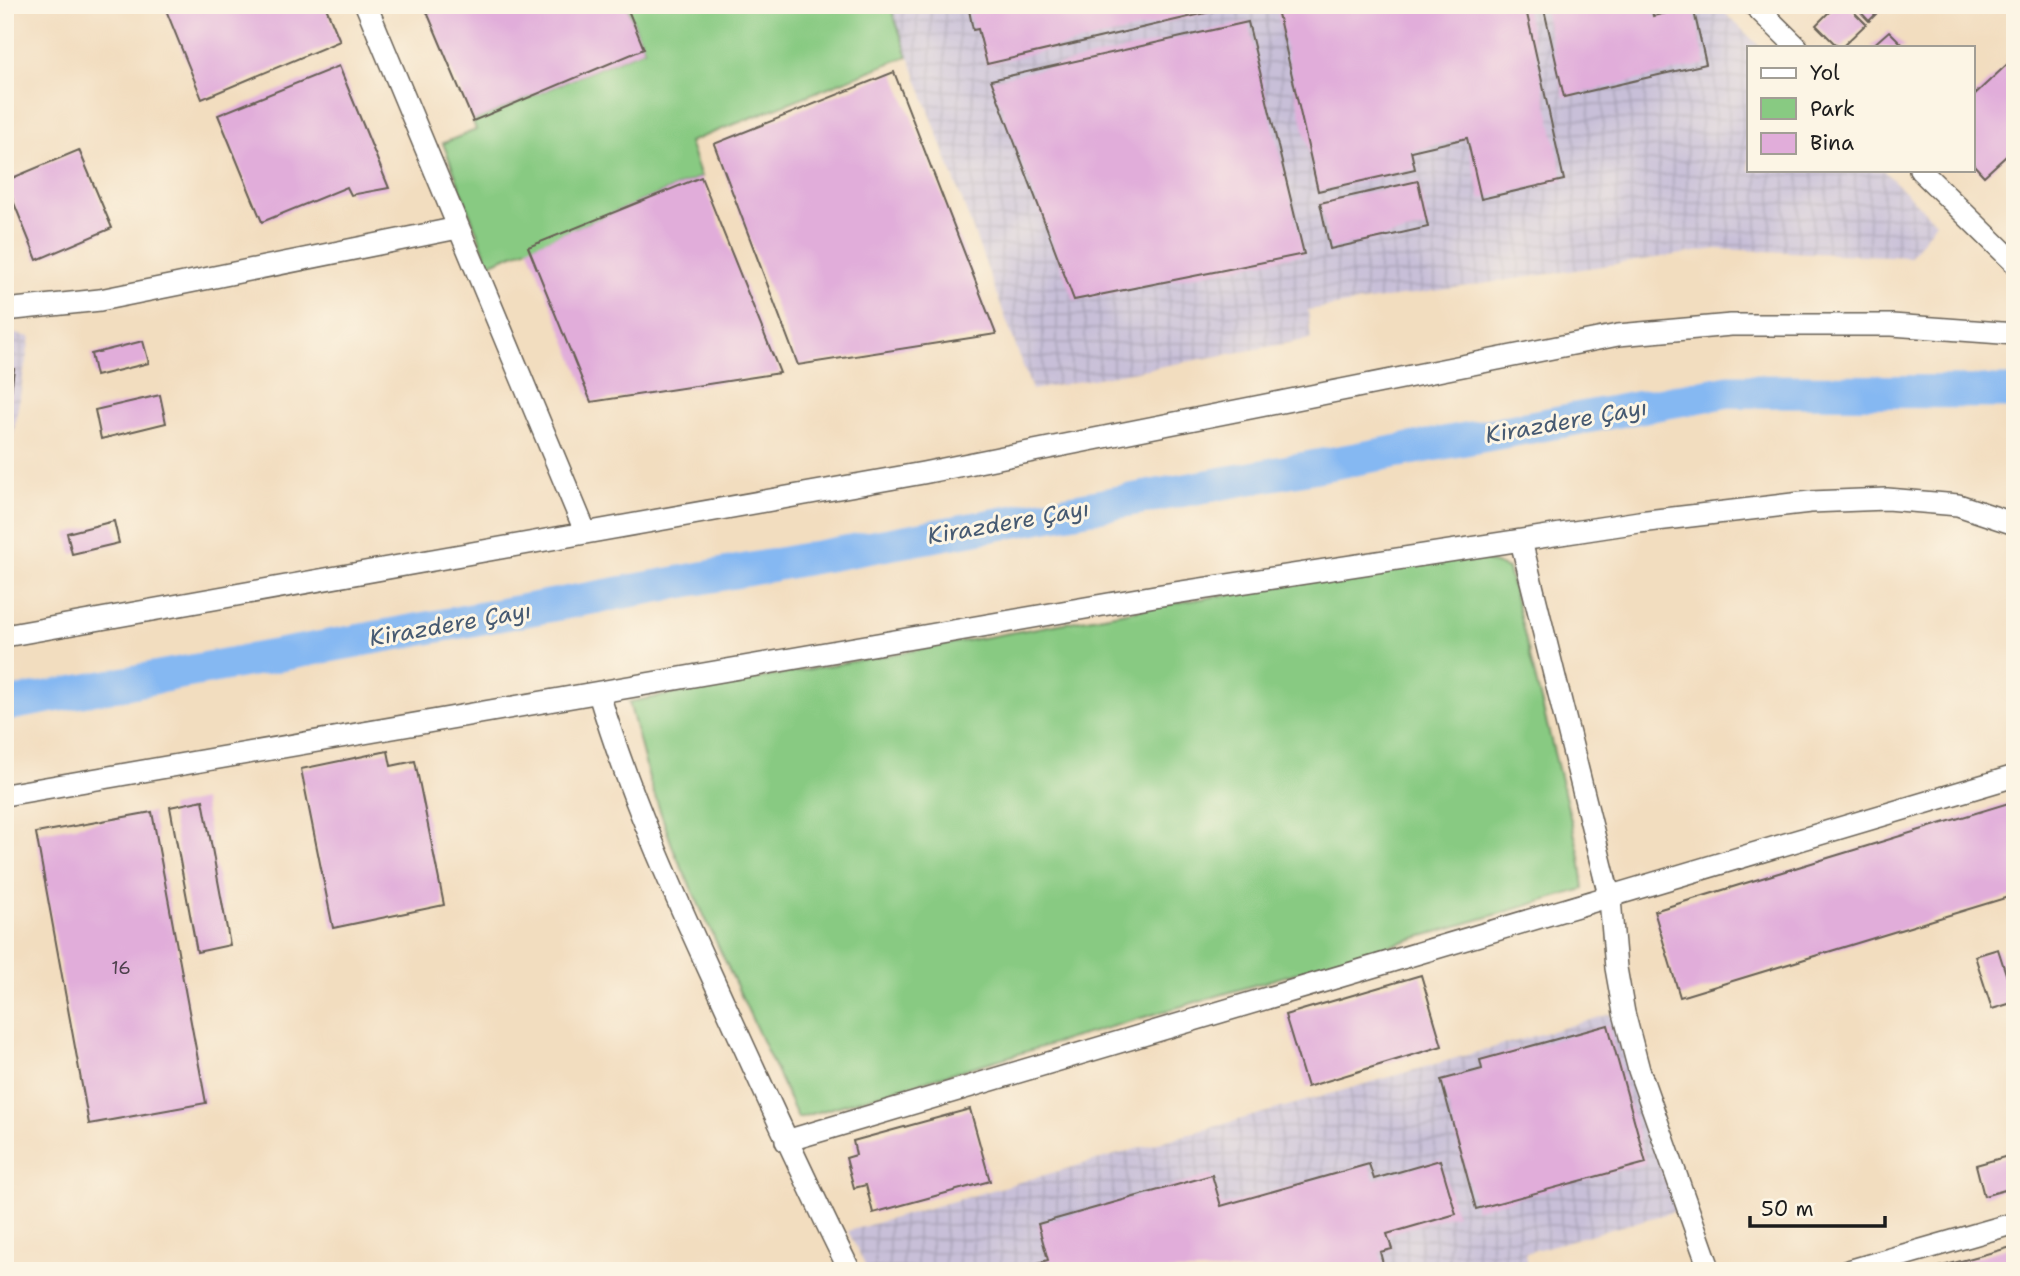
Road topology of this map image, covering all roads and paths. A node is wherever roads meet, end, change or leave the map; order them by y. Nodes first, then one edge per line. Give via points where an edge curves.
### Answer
1 (366, 5) edge
2 (1754, 5) edge
3 (1796, 46) edge
4 (1922, 172) edge
5 (458, 228) junction
6 (2015, 263) edge
7 (5, 310) edge
8 (2015, 334) edge
9 (2015, 524) edge
10 (585, 531) junction
11 (1521, 541) junction
12 (5, 636) edge
13 (598, 694) junction
14 (2015, 776) edge
15 (5, 795) edge
16 (1610, 899) junction
17 (786, 1141) junction
18 (2015, 1223) edge
19 (850, 1271) edge
20 (1710, 1271) edge
21 (1848, 1271) edge

1 - 5 street
2 - 3 street
4 - 6 street
5 - 7 street via 100,300
5 - 10 street
8 - 10 street via 1892,325 1731,325 1618,335 923,473
9 - 11 street via 1958,505 1887,499 1810,502 1651,520
10 - 12 street
11 - 13 street via 1156,596
11 - 16 street
13 - 15 street
13 - 17 street via 643,821
14 - 16 street
16 - 17 street
16 - 20 street via 1616,968 1639,1070
17 - 19 street
18 - 21 street

